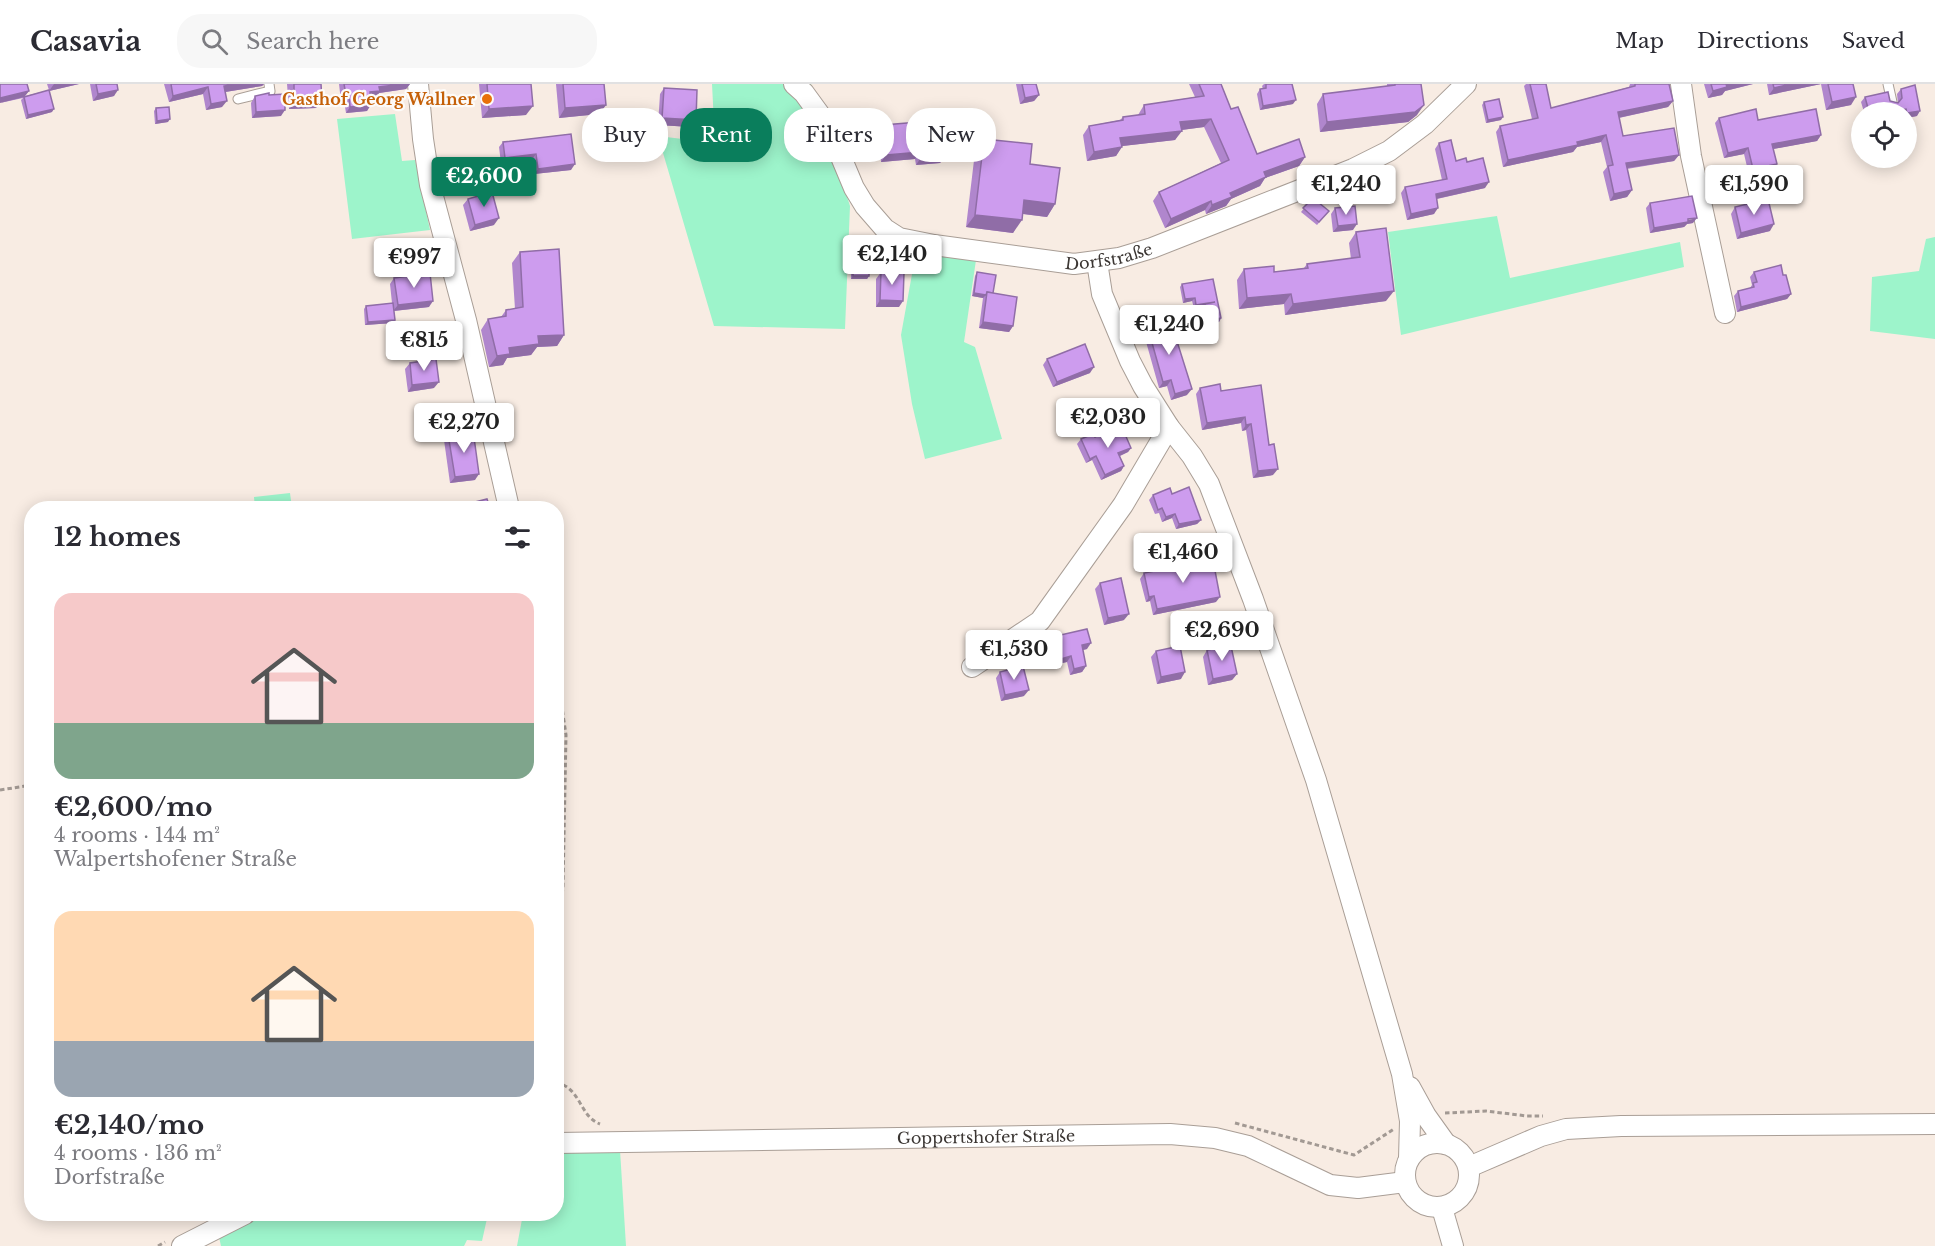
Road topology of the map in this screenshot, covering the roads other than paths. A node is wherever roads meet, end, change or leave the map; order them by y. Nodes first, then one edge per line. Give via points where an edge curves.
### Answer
1 (270, 84) edge
2 (418, 84) edge
3 (794, 84) edge
4 (1466, 84) edge
5 (1682, 84) edge
6 (1888, 84) edge
7 (238, 99) dead end
8 (1892, 102) edge
9 (1097, 262) junction
10 (1725, 313) dead end
11 (1169, 427) junction
12 (507, 501) edge
13 (972, 667) dead end
14 (1418, 1118) junction
15 (1935, 1124) edge
16 (564, 1143) edge
17 (1446, 1144) junction
18 (1409, 1159) junction
19 (1468, 1167) junction
20 (1405, 1182) junction
21 (1442, 1208) junction
22 (231, 1221) edge
23 (182, 1246) edge
24 (1453, 1246) edge

1 - 7 lane via 270,91
2 - 12 street via 430,185
3 - 9 street, Dorfstraße via 828,126 865,206 885,229 899,238 1074,264
4 - 9 street, Dorfstraße via 1389,152 1152,248
5 - 10 street via 1691,156
6 - 8 lane
9 - 11 street via 1102,294 1130,361
11 - 13 street via 1123,505 1040,621
11 - 14 street via 1209,484 1253,599 1317,780
14 - 17 street
14 - 18 street
15 - 19 street via 1566,1129
16 - 20 street, Goppertshofer Straße via 1170,1134 1248,1146 1330,1185 1358,1188
17 - 18 street via 1429,1143
17 - 19 street via 1464,1157
18 - 20 street
19 - 21 street via 1470,1177 1461,1197
20 - 21 street via 1415,1200
21 - 24 street
22 - 23 street

